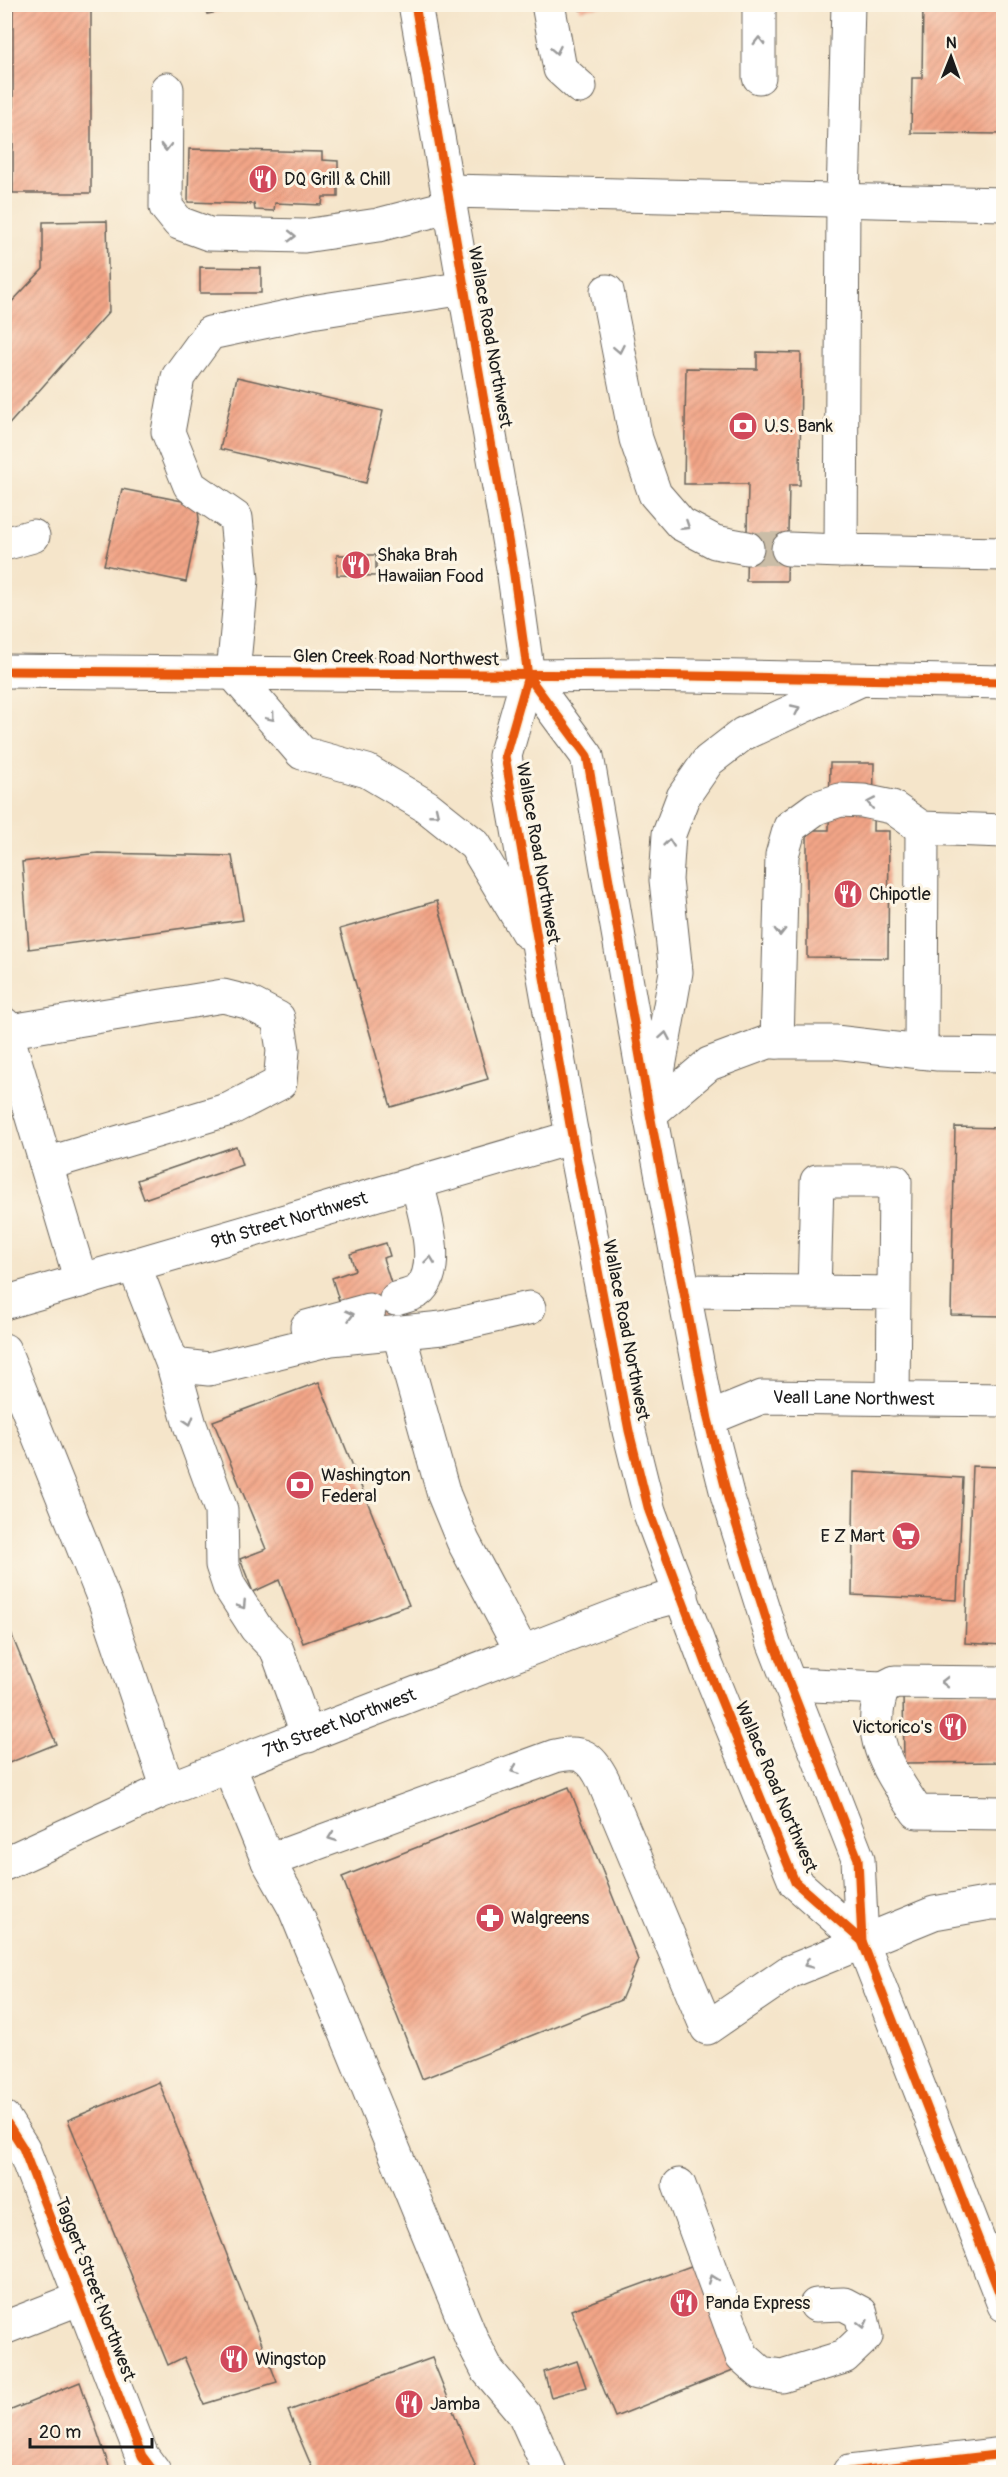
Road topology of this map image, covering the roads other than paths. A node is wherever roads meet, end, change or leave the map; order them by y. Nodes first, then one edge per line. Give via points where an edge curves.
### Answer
1 (415, 4) edge
2 (548, 4) edge
3 (759, 4) edge
4 (848, 4) edge
5 (759, 77) dead end
6 (580, 87) dead end
7 (166, 89) dead end
8 (449, 199) junction
9 (843, 200) junction
10 (1004, 204) edge
11 (465, 288) junction
12 (607, 291) dead end
13 (747, 548) tunnel mouth
14 (788, 549) tunnel mouth
15 (841, 551) junction
16 (1004, 554) edge
17 (4, 671) edge
18 (233, 673) junction
19 (528, 676) junction
20 (860, 680) junction
21 (1004, 682) edge
22 (922, 828) junction
23 (1004, 831) edge
24 (539, 953) junction
25 (5, 1029) edge
26 (777, 1042) junction
27 (921, 1052) junction
28 (1004, 1055) edge
29 (650, 1114) junction
30 (573, 1137) junction
31 (46, 1164) junction
32 (417, 1182) junction
33 (135, 1265) junction
34 (81, 1281) junction
35 (684, 1291) junction
36 (814, 1292) junction
37 (894, 1293) junction
38 (4, 1304) edge
39 (529, 1308) dead end
40 (399, 1334) junction
41 (4, 1350) edge
42 (173, 1365) junction
43 (893, 1399) junction
44 (1004, 1400) edge
45 (708, 1419) junction
46 (682, 1595) junction
47 (522, 1653) junction
48 (1004, 1683) edge
49 (789, 1684) junction
50 (883, 1688) junction
51 (308, 1736) junction
52 (229, 1766) junction
53 (168, 1789) junction
54 (1004, 1813) edge
55 (268, 1861) junction
56 (4, 1864) edge
57 (1004, 1904) edge
58 (862, 1941) junction
59 (4, 2118) edge
60 (679, 2185) dead end
61 (81, 2298) junction
62 (816, 2305) dead end
63 (1004, 2305) edge
64 (4, 2328) edge
65 (1004, 2454) edge
66 (154, 2472) edge
67 (550, 2472) edge
68 (849, 2472) edge

1 - 8 main road, Wallace Road Northwest
2 -> 6 main road via 560,69
5 -> 3 main road
4 - 9 main road
7 -> 8 main road via 166,207 178,223 209,234 304,236 378,225
8 - 9 main road
8 - 11 main road, Wallace Road Northwest
9 - 10 main road
9 - 15 main road
11 - 18 main road via 311,312 210,333 178,377 168,432 190,486 236,518 242,579
11 - 19 main road, Wallace Road Northwest
12 -> 13 main road via 636,439 656,494 681,524 715,542
14 - 15 main road
15 - 16 main road
17 - 18 main road, Glen Creek Road Northwest
18 - 19 main road, Glen Creek Road Northwest
18 -> 24 main road via 302,753 368,771 426,806 475,845
19 - 20 main road, Glen Creek Road Northwest
19 - 24 main road, Wallace Road Northwest via 505,756
19 - 29 main road, Wallace Road Northwest via 587,756
20 - 21 main road, Glen Creek Road Northwest
29 -> 20 main road via 676,972 666,880 669,834 683,797 708,761 743,734
22 - 23 main road
22 -> 26 main road via 892,807 862,801 840,801 816,808 790,826 782,855
22 - 27 main road
24 - 30 main road, Wallace Road Northwest
25 - 31 main road
25 - 31 main road via 223,996 247,1002 279,1018 283,1050 280,1083 231,1109
26 - 27 main road via 835,1042
26 - 29 main road via 709,1064
27 - 28 main road
29 - 35 main road, Wallace Road Northwest
30 - 32 main road, 9th Street Northwest
30 - 46 main road, Wallace Road Northwest via 629,1431 649,1511
31 - 34 main road
32 - 33 main road, 9th Street Northwest
42 -> 32 main road via 416,1292 427,1280 432,1252
33 - 34 main road, 9th Street Northwest
33 - 42 main road
34 - 38 main road, 9th Street Northwest
35 - 36 main road
35 - 45 main road, Wallace Road Northwest
36 - 37 main road
36 - 37 main road via 817,1181 895,1181
37 - 43 main road
39 - 40 main road
40 - 42 main road via 331,1339 209,1369
40 - 47 main road via 444,1495 463,1541
41 - 53 main road via 105,1602
42 -> 51 main road via 221,1510 222,1565 229,1586 256,1628 277,1650
43 - 44 main road, Veall Lane Northwest
43 - 45 main road, Veall Lane Northwest via 762,1397
45 - 49 main road, Wallace Road Northwest via 728,1498
46 - 47 main road, 7th Street Northwest via 644,1605
46 - 58 main road, Wallace Road Northwest via 795,1882
47 - 51 main road, 7th Street Northwest
48 -> 50 main road via 894,1682
49 - 50 main road
49 - 58 main road, Wallace Road Northwest via 858,1859
50 - 54 main road via 876,1707 877,1742 893,1777 917,1812
51 - 52 main road, 7th Street Northwest
52 - 53 main road, 7th Street Northwest
52 - 55 main road
53 - 56 main road, 7th Street Northwest
58 -> 55 main road via 789,1972 707,2028 599,1772 595,1764 571,1752
55 - 67 main road via 294,1906 472,2340 488,2371 524,2414
57 - 58 main road via 934,1913
58 - 63 main road, Wallace Road Northwest
59 - 61 main road, Taggert Street Northwest via 23,2148
62 -> 60 main road via 844,2304 861,2313 866,2336 843,2357 782,2376 761,2373 742,2356
61 - 64 main road
61 - 66 main road, Taggert Street Northwest via 142,2456
65 - 68 main road

